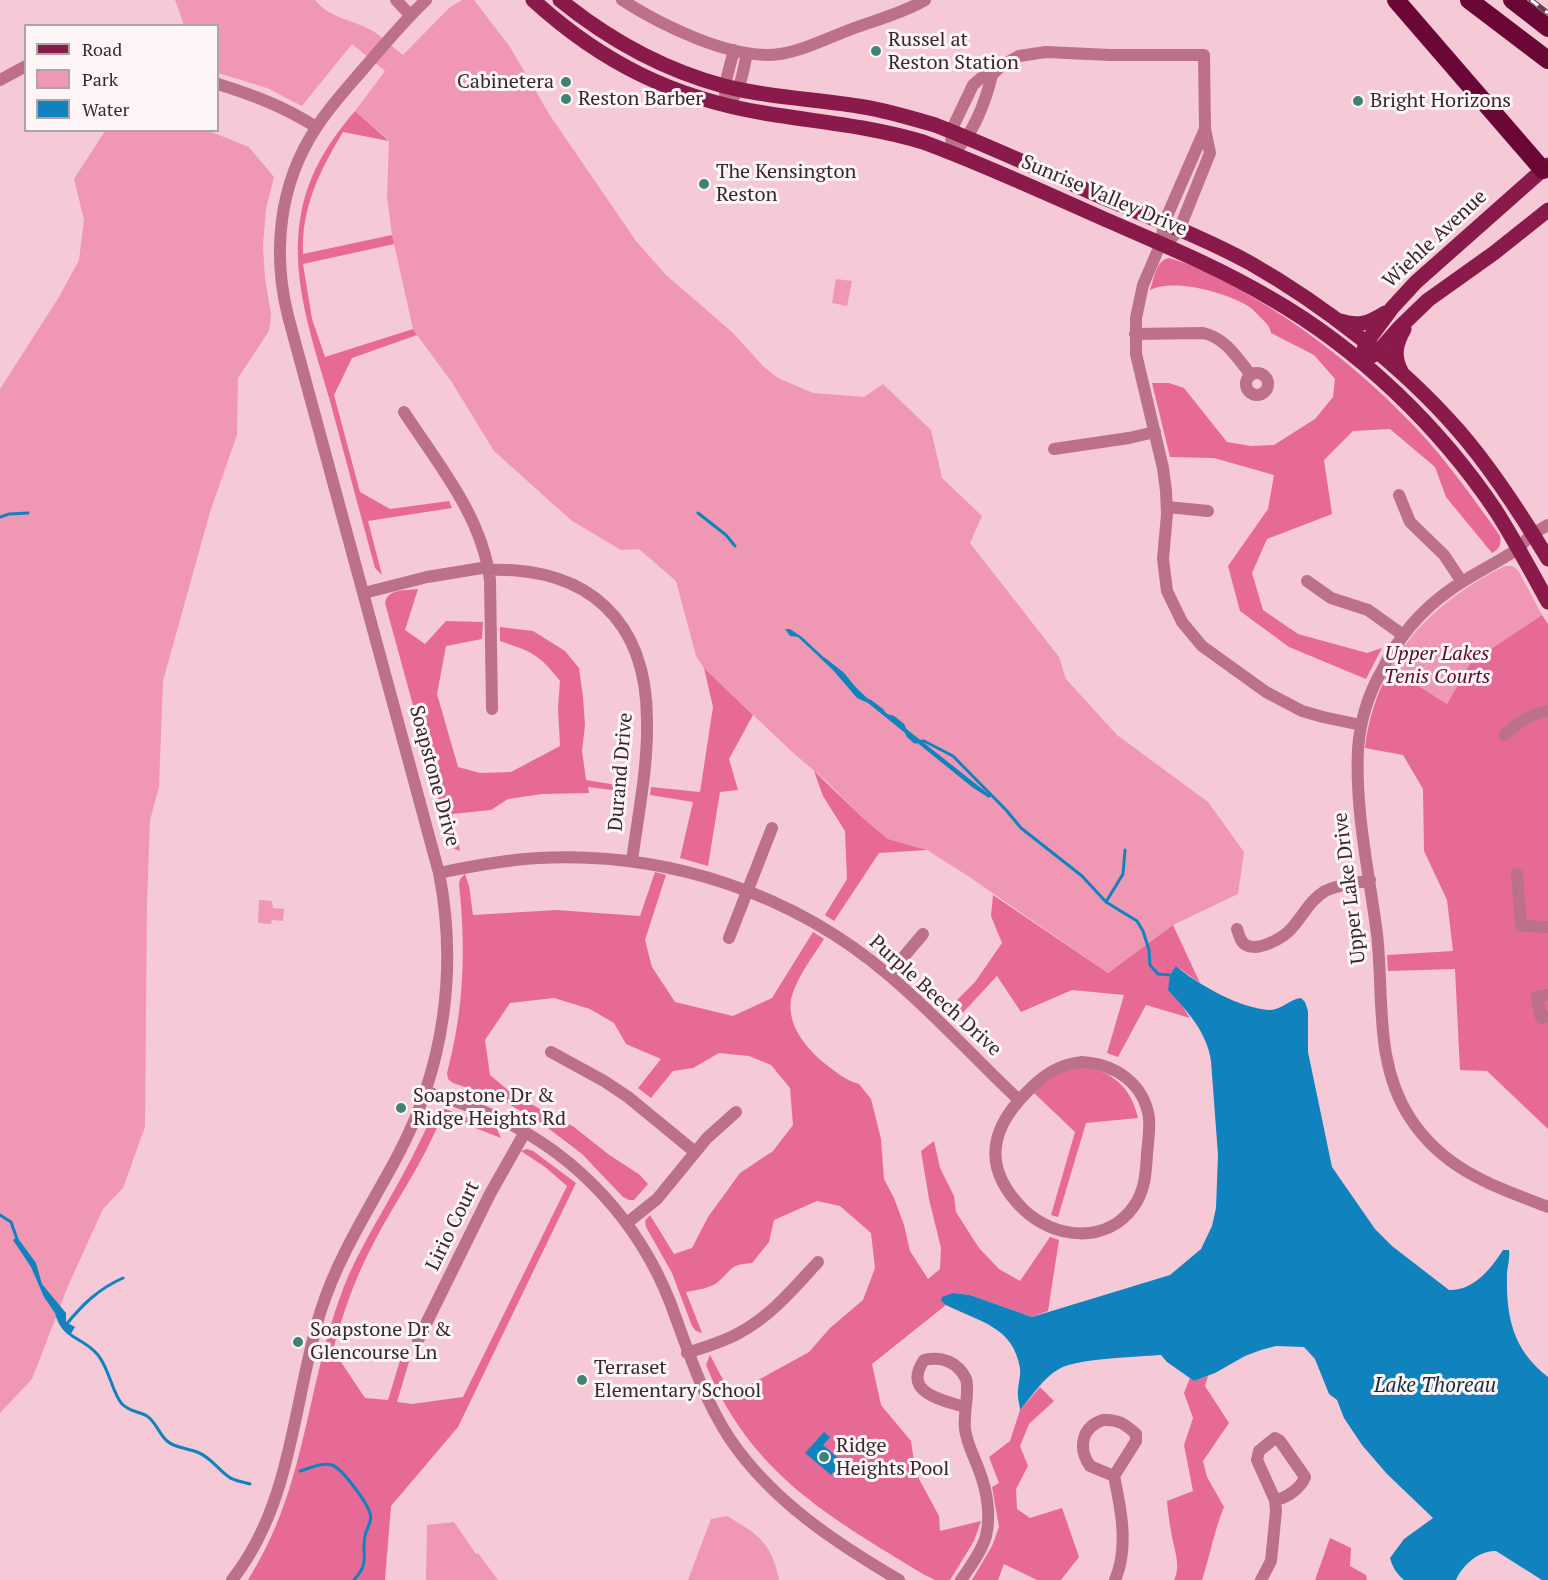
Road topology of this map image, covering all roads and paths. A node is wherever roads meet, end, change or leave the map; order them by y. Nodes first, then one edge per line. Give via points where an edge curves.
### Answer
1 (396, 0) edge
2 (426, 0) edge
3 (533, 0) edge
4 (560, 0) edge
5 (622, 0) edge
6 (925, 0) edge
7 (1396, 0) edge
8 (1410, 0) edge
9 (1469, 0) edge
10 (1512, 0) edge
11 (410, 15) junction
12 (1548, 28) edge
13 (735, 50) junction
14 (747, 53) junction
15 (1548, 60) edge
16 (24, 67) edge
17 (992, 75) junction
18 (0, 80) edge
19 (219, 84) edge
20 (732, 87) junction
21 (727, 105) junction
22 (316, 127) junction
23 (1205, 129) junction
24 (951, 131) junction
25 (967, 138) junction
26 (952, 153) junction
27 (1546, 163) edge
28 (1548, 210) edge
29 (1164, 223) junction
30 (1179, 230) junction
31 (1161, 243) junction
32 (1392, 308) junction
33 (1413, 313) junction
34 (1336, 320) junction
35 (1135, 334) junction
36 (1372, 348) junction
37 (1360, 362) junction
38 (1251, 375) dead end
39 (1403, 376) junction
40 (404, 412) dead end
41 (1155, 432) junction
42 (1054, 448) dead end
43 (1399, 495) dead end
44 (1167, 507) junction
45 (1208, 511) dead end
46 (1548, 525) edge
47 (1540, 539) edge
48 (1519, 548) junction
49 (1548, 559) edge
50 (488, 568) junction
51 (1307, 581) dead end
52 (1462, 582) junction
53 (364, 594) junction
54 (1548, 602) edge
55 (1403, 635) junction
56 (492, 709) dead end
57 (1548, 711) edge
58 (1361, 725) junction
59 (1504, 735) dead end
60 (772, 828) dead end
61 (632, 861) junction
62 (439, 873) junction
63 (1517, 874) dead end
64 (1370, 880) junction
65 (747, 891) junction
66 (1548, 927) edge
67 (1237, 929) dead end
68 (923, 934) dead end
69 (729, 938) dead end
70 (888, 975) junction
71 (1548, 995) edge
72 (1548, 1017) edge
73 (551, 1052) dead end
74 (426, 1092) junction
75 (1019, 1100) junction
76 (735, 1112) dead end
77 (525, 1132) junction
78 (695, 1152) junction
79 (1548, 1207) edge
80 (627, 1223) junction
81 (818, 1262) dead end
82 (418, 1340) dead end
83 (687, 1353) junction
84 (964, 1407) junction
85 (1114, 1476) junction
86 (1275, 1500) junction
87 (232, 1580) edge
88 (899, 1580) edge
89 (961, 1580) edge
90 (1115, 1580) edge
91 (1262, 1580) edge

1 - 11 street
2 - 11 street, Soapstone Drive
3 - 21 main road, Sunrise Valley Drive via 574,35 616,62 665,86
4 - 20 main road, Sunrise Valley Drive via 637,52
5 - 13 street via 673,28
6 - 14 street via 796,51
7 - 27 highway
8 - 27 highway
9 - 15 highway
10 - 12 highway
11 - 22 street, Soapstone Drive
13 - 14 street
13 - 20 street
14 - 20 street
16 - 18 street
17 - 23 street via 1009,61 1032,53 1204,55
17 - 24 street via 973,85
17 - 25 street
19 - 22 street via 260,97
20 - 21 street via 724,97
20 - 24 main road, Sunrise Valley Drive via 870,108
21 - 26 main road, Sunrise Valley Drive via 890,132
22 - 53 street, Soapstone Drive via 296,165 283,209 281,282
23 - 29 street
23 - 30 street via 1210,142 1208,163
24 - 25 main road, Sunrise Valley Drive
24 - 26 street
25 - 26 street
25 - 29 main road, Sunrise Valley Drive
26 - 31 main road, Sunrise Valley Drive
27 - 32 main road, Wiehle Avenue
28 - 33 main road, Wiehle Avenue
29 - 30 main road, Sunrise Valley Drive
29 - 31 street
30 - 31 street
30 - 34 main road, Sunrise Valley Drive via 1248,262
31 - 35 street via 1138,301
31 - 37 main road, Sunrise Valley Drive via 1273,299
32 - 34 main road via 1360,325
32 - 36 main road, Wiehle Avenue
33 - 36 main road, Wiehle Avenue
33 - 39 main road via 1396,351
34 - 36 main road, Sunrise Valley Drive
35 - 38 street via 1211,335 1226,344
35 - 41 street
36 - 37 main road, Wiehle Avenue
36 - 39 main road, Sunrise Valley Drive
37 - 48 main road, Sunrise Valley Drive via 1418,417 1468,474
39 - 47 main road, Sunrise Valley Drive via 1472,447
40 - 50 street via 462,500 481,541
41 - 42 street
41 - 44 street
43 - 52 street via 1410,522 1444,555
44 - 45 street
44 - 58 street via 1164,574 1174,607 1191,635 1282,702
46 - 47 street, Upper Lake Drive
47 - 48 street, Upper Lake Drive
47 - 49 main road, Sunrise Valley Drive
48 - 52 street, Upper Lake Drive
48 - 54 main road, Sunrise Valley Drive
50 - 53 street, Durand Drive via 427,577
50 - 56 street
50 - 61 street, Durand Drive via 531,571 568,582 598,599 630,640 642,674 648,719
51 - 55 street via 1331,598 1368,610
52 - 55 street, Upper Lake Drive via 1436,601
53 - 62 street, Soapstone Drive
55 - 58 street, Upper Lake Drive via 1380,674
57 - 59 street via 1519,722
58 - 64 street, Upper Lake Drive via 1358,797
60 - 65 street
61 - 62 street, Purple Beech Drive via 536,858
61 - 65 street, Purple Beech Drive via 685,871
62 - 74 street, Soapstone Drive via 448,966 440,1039
63 - 66 street via 1521,926
64 - 67 street via 1326,891 1308,906 1292,928 1260,946 1246,945
64 - 79 street, Upper Lake Drive via 1384,1044 1400,1100 1421,1133 1449,1161 1490,1185
65 - 69 street
65 - 70 street, Purple Beech Drive via 835,935
68 - 70 street
70 - 75 street, Purple Beech Drive
71 - 72 street via 1537,997 1541,1018
73 - 78 street via 612,1086
74 - 77 street via 475,1108
74 - 87 street, Soapstone Drive via 409,1133 332,1281 312,1343 275,1500
75 - 75 street via 1046,1074 1070,1063 1107,1066 1134,1085 1146,1107 1149,1130 1141,1195 1127,1215 1107,1229 1072,1234 1037,1220 1015,1200 999,1174 995,1149 1000,1125
76 - 78 street
77 - 80 street via 573,1165
77 - 82 street, Lirio Court
78 - 80 street via 657,1199
80 - 83 street via 660,1278
81 - 83 street via 757,1322 722,1341
83 - 88 street via 731,1440 769,1485 811,1523
84 - 84 street via 924,1392 917,1376 924,1360 943,1359 961,1372 968,1392
84 - 89 street via 965,1430 981,1474 988,1510 986,1536
85 - 85 street via 1136,1441 1136,1434 1123,1423 1103,1420 1090,1427 1083,1438 1083,1449 1090,1466
85 - 90 street via 1122,1518
86 - 86 street via 1284,1498 1305,1477 1275,1438 1259,1451 1257,1460
86 - 91 street via 1271,1561

